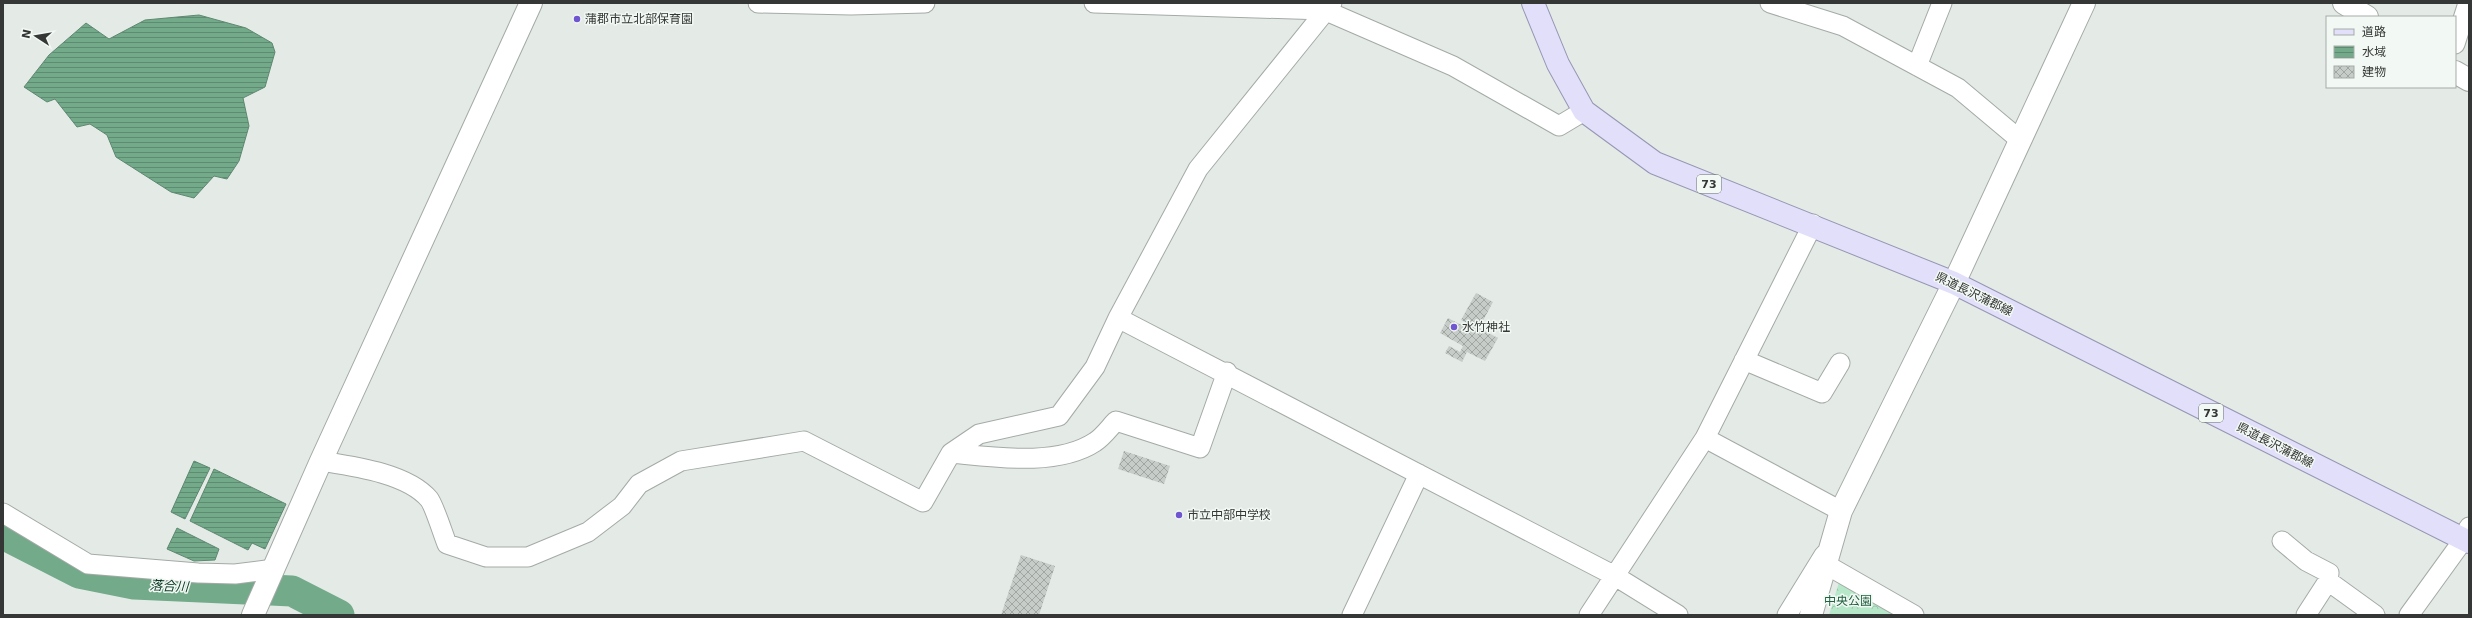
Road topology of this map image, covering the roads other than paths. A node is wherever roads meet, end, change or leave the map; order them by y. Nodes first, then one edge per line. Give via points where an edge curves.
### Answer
1 (531, 3) edge
2 (758, 3) edge
3 (925, 3) edge
4 (1094, 3) edge
5 (1533, 3) edge
6 (1942, 3) edge
7 (2084, 3) edge
8 (2344, 3) edge
9 (2468, 3) edge
10 (1245, 5) edge
11 (1781, 5) edge
12 (1328, 7) edge
13 (2365, 16) edge
14 (2456, 41) edge
15 (1917, 66) junction
16 (2456, 73) edge
17 (2469, 80) edge
18 (1584, 111) junction
19 (2020, 140) junction
20 (1812, 224) junction
21 (1954, 283) junction
22 (1118, 318) junction
23 (1744, 360) junction
24 (1840, 363) dead end
25 (1227, 372) junction
26 (1705, 438) junction
27 (951, 453) junction
28 (321, 461) junction
29 (1419, 474) junction
30 (1841, 511) junction
31 (3, 513) edge
32 (2467, 536) edge
33 (2282, 541) dead end
34 (1831, 543) junction
35 (1826, 564) junction
36 (273, 572) junction
37 (1615, 576) junction
38 (2328, 581) junction
39 (255, 611) edge
40 (1352, 615) edge
41 (1590, 615) edge
42 (1678, 615) edge
43 (1787, 615) edge
44 (1811, 615) edge
45 (1914, 615) edge
46 (2306, 615) edge
47 (2375, 615) edge
48 (2409, 615) edge

1 - 28 street
2 - 3 street
4 - 10 street
5 - 18 main road, 県道長沢蒲郡線 / 73 via 1558,64
6 - 15 street
7 - 19 street
8 - 13 street
9 - 14 street
10 - 12 street
11 - 15 street via 1843,26
12 - 18 street via 1453,66 1559,126
12 - 22 street via 1198,169
15 - 19 street via 1958,88
16 - 17 street
18 - 20 main road, 県道長沢蒲郡線 / 73 via 1655,163
19 - 21 street
20 - 21 main road, 県道長沢蒲郡線 / 73
20 - 23 street
21 - 30 street
21 - 32 main road, 県道長沢蒲郡線 / 73
22 - 25 street
22 - 27 street via 1095,367 1059,416 979,434
23 - 24 street via 1822,393
23 - 26 street
25 - 27 street via 1200,448 1116,421 1096,442 1074,453 1008,459
25 - 29 street
26 - 30 street
26 - 37 street
27 - 28 street via 923,502 804,441 681,461 639,484 622,506 588,532 528,556 486,557 447,544 430,499 412,486 382,473
28 - 36 street
29 - 37 street
29 - 40 street
30 - 34 street
31 - 36 street via 88,564 198,573
32 - 48 street
33 - 38 street via 2306,561 2329,573
34 - 35 street
34 - 43 street
35 - 44 street
35 - 45 street
36 - 39 street
37 - 41 street
37 - 42 street
38 - 46 street
38 - 47 street

